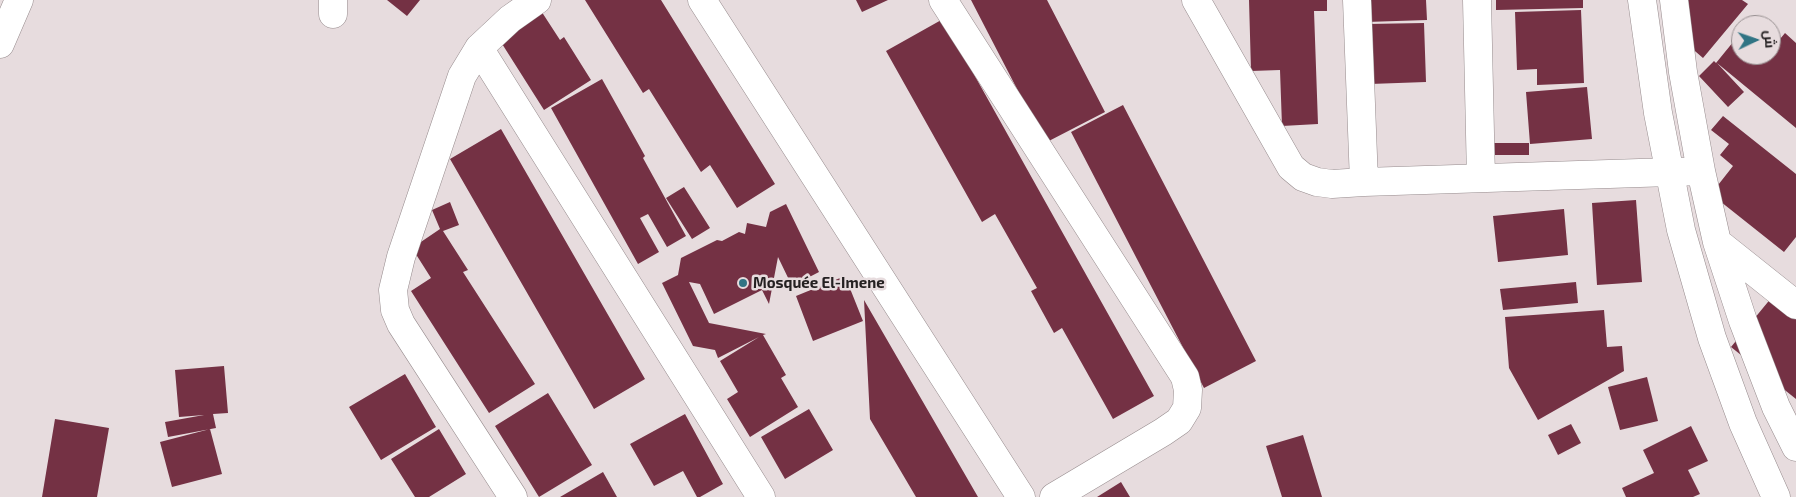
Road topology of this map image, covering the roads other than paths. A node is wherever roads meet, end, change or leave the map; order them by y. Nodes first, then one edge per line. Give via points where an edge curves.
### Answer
1 (19, 0) edge
2 (537, 0) edge
3 (702, 0) edge
4 (943, 0) edge
5 (1196, 0) edge
6 (1357, 0) edge
7 (1477, 0) edge
8 (1642, 0) edge
9 (1674, 0) edge
10 (0, 44) edge
11 (479, 48) junction
12 (1701, 171) junction
13 (1669, 172) junction
14 (1481, 178) junction
15 (1364, 182) junction
16 (1717, 242) junction
17 (1796, 305) edge
18 (1796, 447) edge
19 (514, 497) edge
20 (761, 497) edge
21 (1021, 497) edge
22 (1054, 497) edge
23 (1776, 497) edge

1 - 10 street
2 - 11 street via 510,19
3 - 21 street
4 - 22 street via 1185,377 1188,390 1187,408 1179,421
5 - 15 street via 1291,167 1303,177 1317,182
6 - 15 street
7 - 14 street
8 - 13 street
9 - 12 street
11 - 19 street via 462,76 452,102 393,290 395,310 401,324
11 - 20 street
12 - 13 street
12 - 16 street
13 - 14 street
13 - 23 street via 1681,230 1712,338 1743,423
14 - 15 street
16 - 17 street
16 - 18 street via 1776,408

